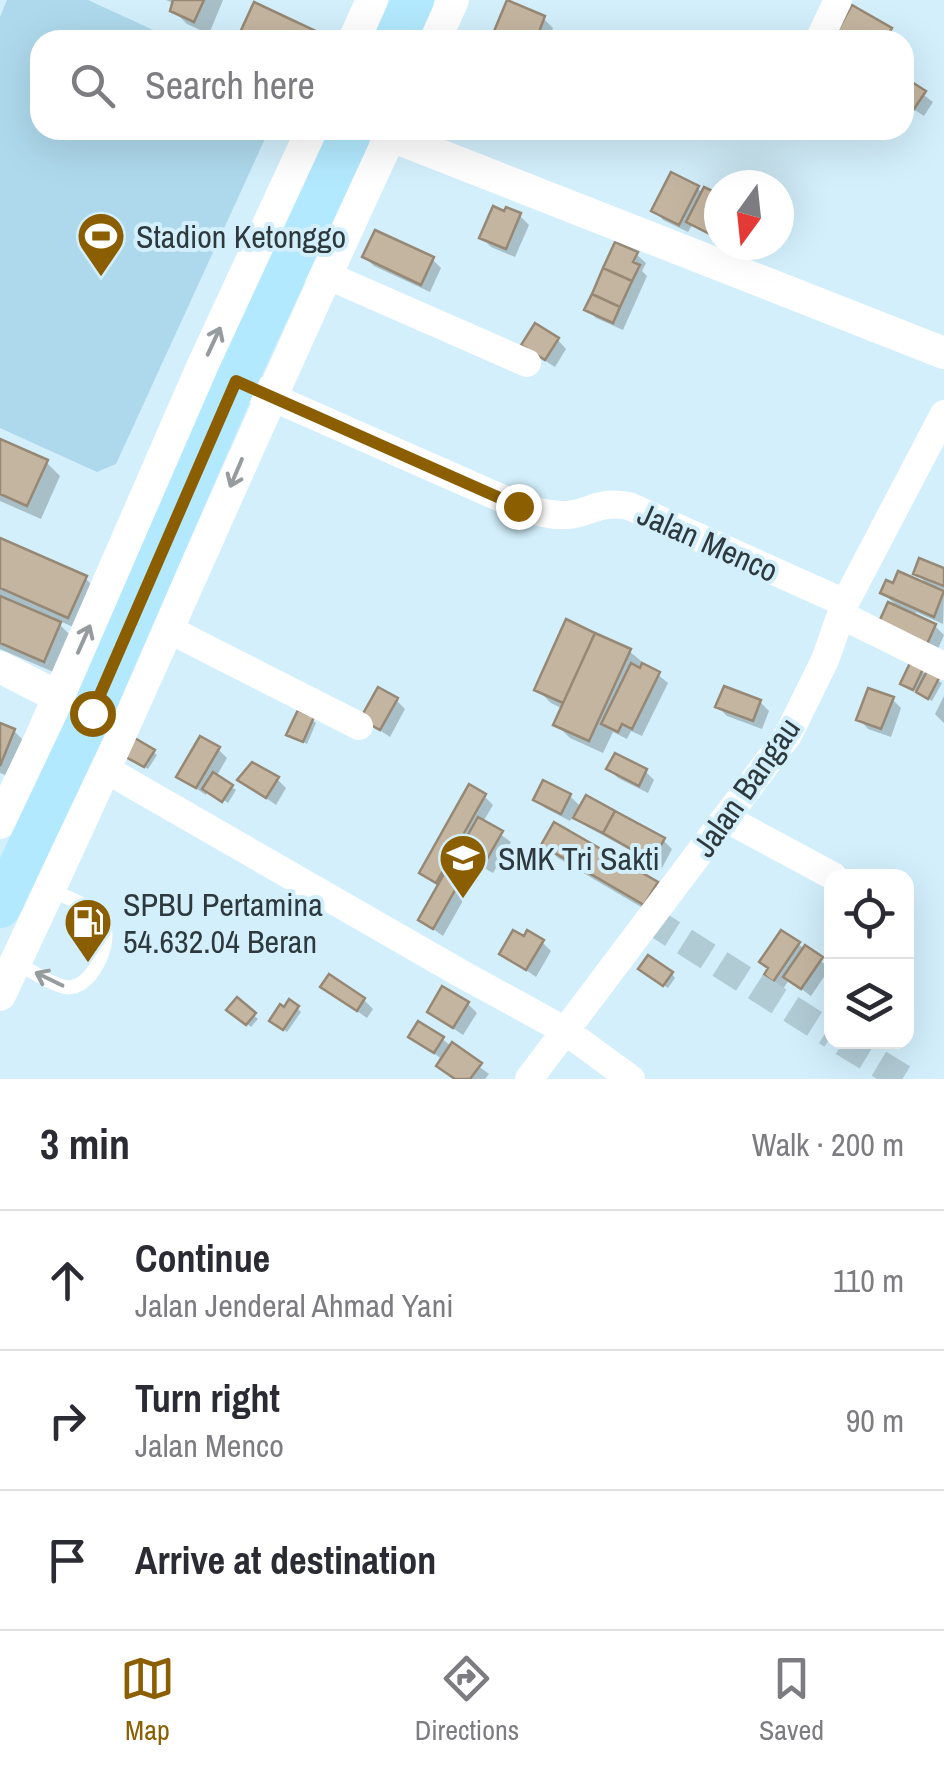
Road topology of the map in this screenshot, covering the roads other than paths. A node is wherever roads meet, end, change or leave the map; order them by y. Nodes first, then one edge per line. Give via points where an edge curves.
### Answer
1 (372, 0) edge
2 (413, 0) edge
3 (453, 0) edge
4 (838, 0) edge
5 (358, 30) edge
6 (399, 30) edge
7 (440, 30) edge
8 (824, 30) edge
9 (307, 140) edge
10 (374, 140) edge
11 (398, 140) edge
12 (310, 267) junction
13 (944, 353) edge
14 (527, 363) dead end
15 (253, 389) junction
16 (944, 414) edge
17 (843, 609) junction
18 (168, 629) junction
19 (944, 666) edge
20 (1, 671) edge
21 (75, 705) junction
22 (359, 726) dead end
23 (90, 762) junction
24 (727, 819) junction
25 (0, 823) edge
26 (824, 871) edge
27 (50, 890) junction
28 (0, 907) edge
29 (15, 962) junction
30 (0, 995) edge
31 (564, 1030) junction
32 (530, 1079) edge
33 (630, 1079) edge

1 - 5 street
2 - 6 main road
3 - 7 street
4 - 8 street
21 -> 9 street via 203,366
10 - 12 main road
11 - 13 street
12 - 14 street
12 - 15 main road
15 - 17 street, Jalan Menco via 518,506 570,516 594,506 629,506
15 -> 18 street
15 - 21 main road
16 - 17 street, Jalan Bangau
17 - 19 street, Jalan Menco
17 - 24 street, Jalan Bangau via 788,736
18 - 22 street
18 - 23 street
20 - 21 street
21 - 23 main road
21 - 25 street
23 - 27 street
23 - 28 main road
23 - 31 street
24 - 26 street
24 - 31 street, Jalan Bangau
27 - 29 street
27 -> 29 lane via 92,910 107,940 78,986 66,987
29 - 30 street
31 - 32 street, Jalan Bangau
31 - 33 street

